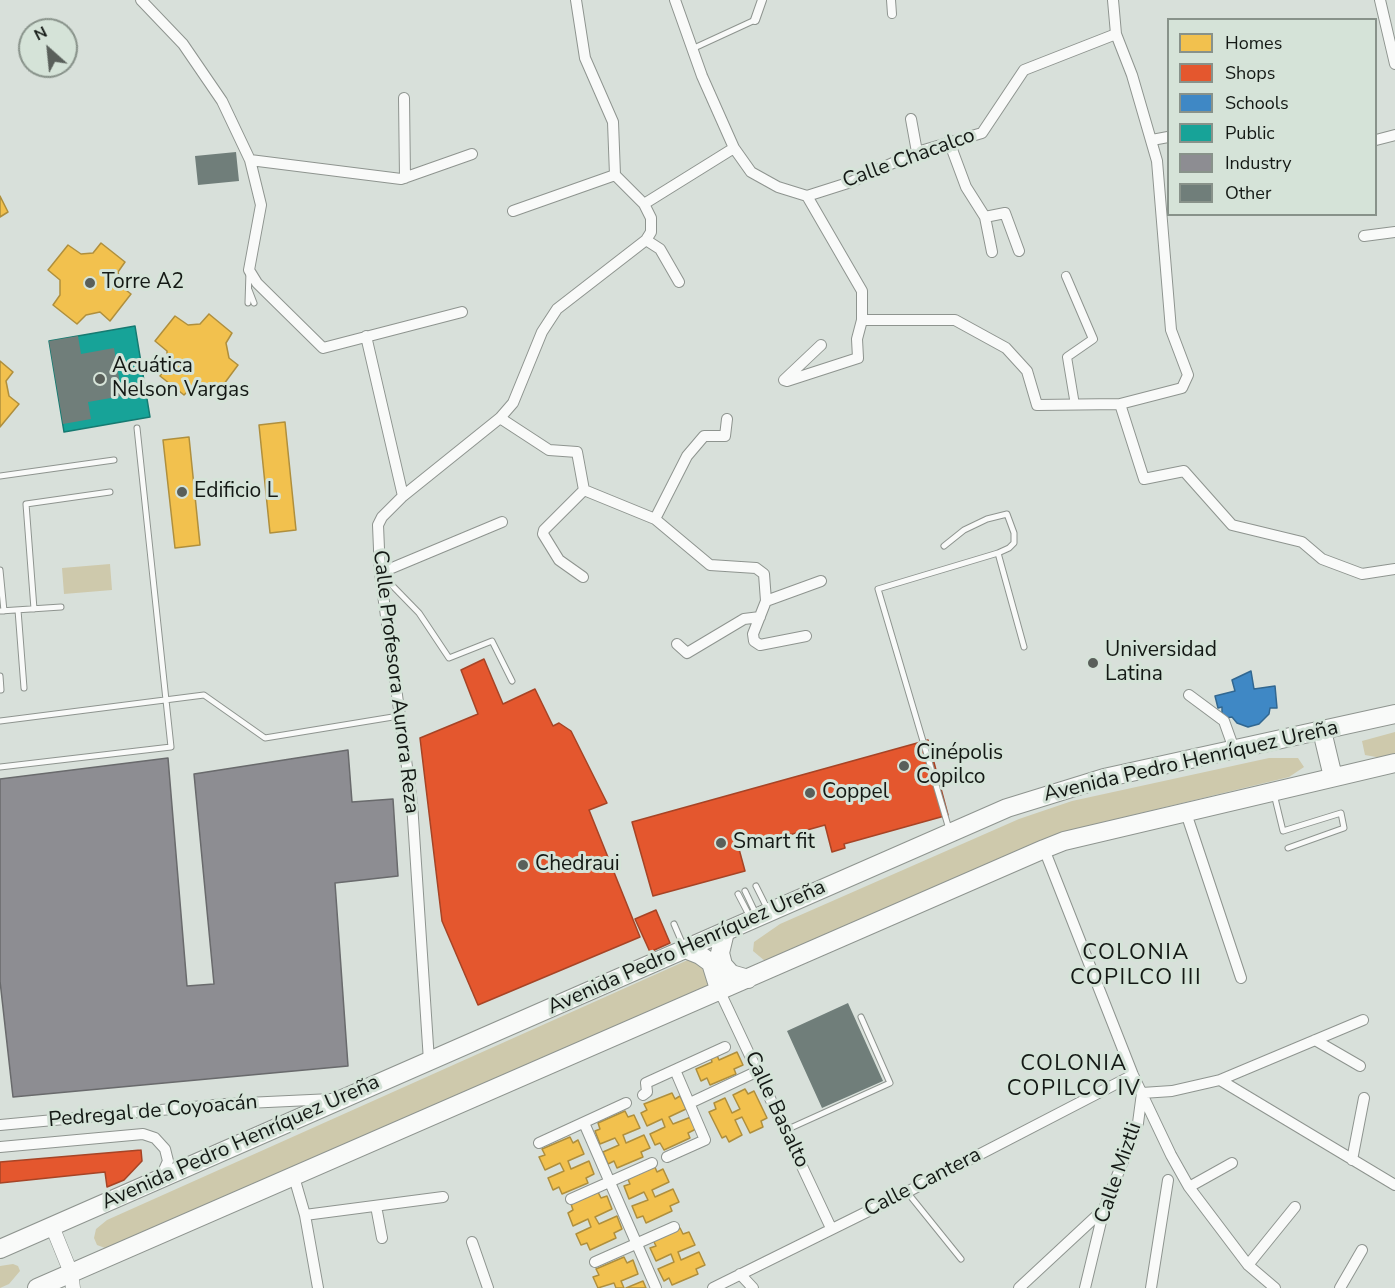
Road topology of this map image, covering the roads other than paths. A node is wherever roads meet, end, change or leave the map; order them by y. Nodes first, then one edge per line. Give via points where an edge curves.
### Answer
1 (141, 0) edge
2 (576, 0) edge
3 (675, 0) edge
4 (762, 0) edge
5 (891, 0) edge
6 (1113, 0) edge
7 (1380, 0) edge
8 (892, 14) dead end
9 (755, 21) joint
10 (1116, 34) junction
11 (692, 49) junction
12 (1395, 64) edge
13 (404, 98) dead end
14 (912, 119) dead end
15 (1395, 135) edge
16 (1167, 137) edge
17 (1152, 140) junction
18 (1377, 140) edge
19 (950, 144) junction
20 (734, 148) junction
21 (917, 152) junction
22 (472, 154) dead end
23 (250, 160) junction
24 (615, 175) junction
25 (405, 178) junction
26 (807, 196) junction
27 (644, 204) junction
28 (513, 211) dead end
29 (985, 217) junction
30 (1395, 232) edge
31 (1364, 237) dead end
32 (646, 240) junction
33 (1019, 251) dead end
34 (992, 252) dead end
35 (249, 270) junction
36 (1066, 276) dead end
37 (679, 282) dead end
38 (251, 303) dead end
39 (462, 312) dead end
40 (862, 320) junction
41 (366, 336) junction
42 (821, 345) dead end
43 (1120, 404) junction
44 (1075, 405) junction
45 (500, 418) junction
46 (727, 419) dead end
47 (137, 428) dead end
48 (114, 460) dead end
49 (0, 476) edge
50 (584, 490) junction
51 (110, 492) dead end
52 (403, 496) junction
53 (656, 519) junction
54 (502, 522) dead end
55 (944, 546) dead end
56 (998, 552) junction
57 (1395, 569) edge
58 (0, 570) edge
59 (380, 573) junction
60 (583, 577) dead end
61 (821, 581) dead end
62 (766, 601) junction
63 (62, 607) dead end
64 (34, 609) junction
65 (18, 610) junction
66 (2, 611) edge
67 (760, 617) junction
68 (806, 636) dead end
69 (677, 644) dead end
70 (1024, 647) dead end
71 (0, 676) edge
72 (512, 681) dead end
73 (24, 688) dead end
74 (1, 690) edge
75 (1189, 695) dead end
76 (165, 700) junction
77 (1395, 714) edge
78 (399, 716) junction
79 (0, 721) edge
80 (1322, 731) junction
81 (1234, 749) junction
82 (1395, 763) edge
83 (0, 767) edge
84 (1333, 777) junction
85 (1274, 793) junction
86 (1186, 813) junction
87 (951, 833) junction
88 (1288, 848) dead end
89 (1044, 849) junction
90 (756, 886) dead end
91 (745, 891) dead end
92 (738, 894) dead end
93 (759, 917) junction
94 (674, 924) dead end
95 (725, 932) junction
96 (685, 949) junction
97 (1241, 978) dead end
98 (748, 979) junction
99 (720, 992) junction
100 (861, 1017) dead end
101 (1363, 1020) dead end
102 (1315, 1040) junction
103 (725, 1047) dead end
104 (429, 1061) junction
105 (1360, 1066) dead end
106 (675, 1070) junction
107 (758, 1071) junction
108 (1133, 1075) junction
109 (1220, 1080) junction
110 (1142, 1093) junction
111 (643, 1095) dead end
112 (1364, 1098) dead end
113 (343, 1099) junction
114 (626, 1103) dead end
115 (690, 1103) junction
116 (584, 1124) junction
117 (0, 1125) edge
118 (786, 1130) junction
119 (539, 1143) dead end
120 (0, 1147) edge
121 (667, 1157) dead end
122 (1352, 1160) junction
123 (1232, 1162) dead end
124 (652, 1163) dead end
125 (294, 1177) junction
126 (160, 1179) junction
127 (1168, 1180) dead end
128 (609, 1182) junction
129 (1395, 1185) edge
130 (1189, 1187) junction
131 (907, 1192) junction
132 (443, 1197) dead end
133 (571, 1198) dead end
134 (376, 1206) junction
135 (1295, 1207) dead end
136 (1104, 1209) junction
137 (305, 1215) junction
138 (52, 1226) junction
139 (674, 1227) dead end
140 (831, 1228) junction
141 (382, 1238) dead end
142 (472, 1242) dead end
143 (636, 1244) junction
144 (0, 1249) edge
145 (1362, 1250) dead end
146 (961, 1259) dead end
147 (595, 1262) dead end
148 (1248, 1265) junction
149 (740, 1274) junction
150 (72, 1281) edge
151 (37, 1288) edge
152 (318, 1288) edge
153 (488, 1288) edge
154 (656, 1288) edge
155 (713, 1288) edge
156 (753, 1288) edge
157 (1019, 1288) edge
158 (1085, 1288) edge
159 (1151, 1288) edge
160 (1275, 1288) edge
161 (1340, 1288) edge

1 - 23 street via 183,44 216,91
2 - 24 street via 585,58 613,122
3 - 11 street
4 - 9 street
5 - 8 street
6 - 10 street
7 - 12 street
9 - 11 lane
10 - 17 street
10 - 19 street, Calle Chacalco via 1024,70 982,133
11 - 20 street
13 - 25 street
14 - 21 street
15 - 18 street
16 - 17 street
17 - 43 street via 1171,330 1188,375 1182,388
19 - 21 street, Calle Chacalco
19 - 29 street via 966,187
20 - 26 street via 751,172 778,187
20 - 27 street
21 - 26 street, Calle Chacalco via 851,182
22 - 25 street
23 - 25 street
23 - 35 street via 261,205
24 - 27 street
24 - 28 street
26 - 40 street via 861,291
27 - 32 street via 651,218 651,232
29 - 33 street via 1005,213
29 - 34 street
30 - 31 street
32 - 37 street via 660,249
32 - 45 street, Calle Profesora Aurora Reza via 557,309 542,332 513,403
35 - 38 lane via 246,283
35 - 41 street via 257,283 323,348
36 - 44 street via 1093,339 1066,357
39 - 41 street
40 - 42 street via 858,358 783,380
40 - 44 street via 955,320 1006,348 1027,371 1037,405
41 - 52 street
43 - 44 street
43 - 57 street via 1144,479 1184,471 1233,525 1302,542 1322,559 1362,574
45 - 50 street via 549,450 577,452
45 - 52 street, Calle Profesora Aurora Reza
46 - 53 street via 725,436 704,436 687,456
47 - 76 lane
48 - 49 lane
50 - 53 street
50 - 60 street via 543,534 559,560
51 - 64 lane via 26,504
52 - 59 street, Calle Profesora Aurora Reza via 378,525
53 - 62 street via 710,566 756,568 764,574
54 - 59 street
55 - 56 lane via 964,530 1007,514 1014,543
56 - 70 lane
56 - 87 lane via 878,589
58 - 66 lane
59 - 72 lane via 419,613 449,658 492,641
59 - 78 street, Calle Profesora Aurora Reza
61 - 62 street
62 - 67 street
63 - 64 lane
64 - 65 lane
65 - 66 lane
65 - 73 lane
67 - 68 street via 753,634 760,645
67 - 69 street via 744,619 687,653
71 - 74 lane
75 - 81 street via 1224,721
76 - 78 lane via 204,695 265,738
76 - 79 lane
76 - 83 lane via 171,747
77 - 80 main road, Avenida Pedro Henríquez Ureña
78 - 104 street, Calle Profesora Aurora Reza via 412,814
80 - 81 main road, Avenida Pedro Henríquez Ureña
80 - 84 main road
81 - 87 main road, Avenida Pedro Henríquez Ureña via 1050,794
82 - 84 main road
84 - 85 main road
85 - 86 main road
85 - 88 lane via 1283,831 1341,813 1344,828
86 - 89 main road
86 - 97 street
87 - 93 main road, Avenida Pedro Henríquez Ureña
89 - 98 main road
89 - 108 street
90 - 93 lane
91 - 93 lane
92 - 93 lane
93 - 95 main road, Avenida Pedro Henríquez Ureña
94 - 96 lane
95 - 96 main road, Avenida Pedro Henríquez Ureña
95 - 98 main road via 720,953 723,965 731,974
96 - 99 main road via 711,963
96 - 104 main road, Avenida Pedro Henríquez Ureña
98 - 99 main road
99 - 107 street, Calle Basalto
99 - 125 main road
100 - 118 lane via 890,1083
101 - 102 street
102 - 105 street
102 - 109 street
103 - 106 street
104 - 113 main road, Avenida Pedro Henríquez Ureña
106 - 111 street via 646,1083 647,1092
106 - 115 street
107 - 115 street
107 - 118 street, Calle Basalto
108 - 110 street
108 - 131 street, Calle Cantera
109 - 110 street
109 - 122 street
110 - 130 street
110 - 136 street, Calle Miztli via 1138,1123
112 - 122 street
113 - 117 street, Pedregal de Coyoacán via 225,1104
113 - 126 main road, Avenida Pedro Henríquez Ureña
114 - 116 street
115 - 121 street via 705,1140
116 - 119 street
116 - 128 street
118 - 140 street, Calle Basalto
120 - 126 street, Pedregal de Coyoacán via 143,1134 165,1149 168,1161
122 - 129 street
123 - 130 street
124 - 128 street
125 - 137 street
125 - 150 main road
126 - 138 main road, Avenida Pedro Henríquez Ureña
127 - 159 street
128 - 133 street
128 - 143 street
130 - 148 street
131 - 140 street, Calle Cantera
131 - 146 lane
132 - 134 street
134 - 137 street
134 - 141 street
135 - 148 street
136 - 157 street
136 - 158 street, Calle Miztli
137 - 152 street
138 - 144 main road, Avenida Pedro Henríquez Ureña
138 - 150 street
139 - 143 street
140 - 149 street, Calle Cantera
142 - 153 street
143 - 147 street
143 - 154 street
145 - 161 street
148 - 160 street
149 - 155 street, Calle Cantera
149 - 156 street
150 - 151 main road

